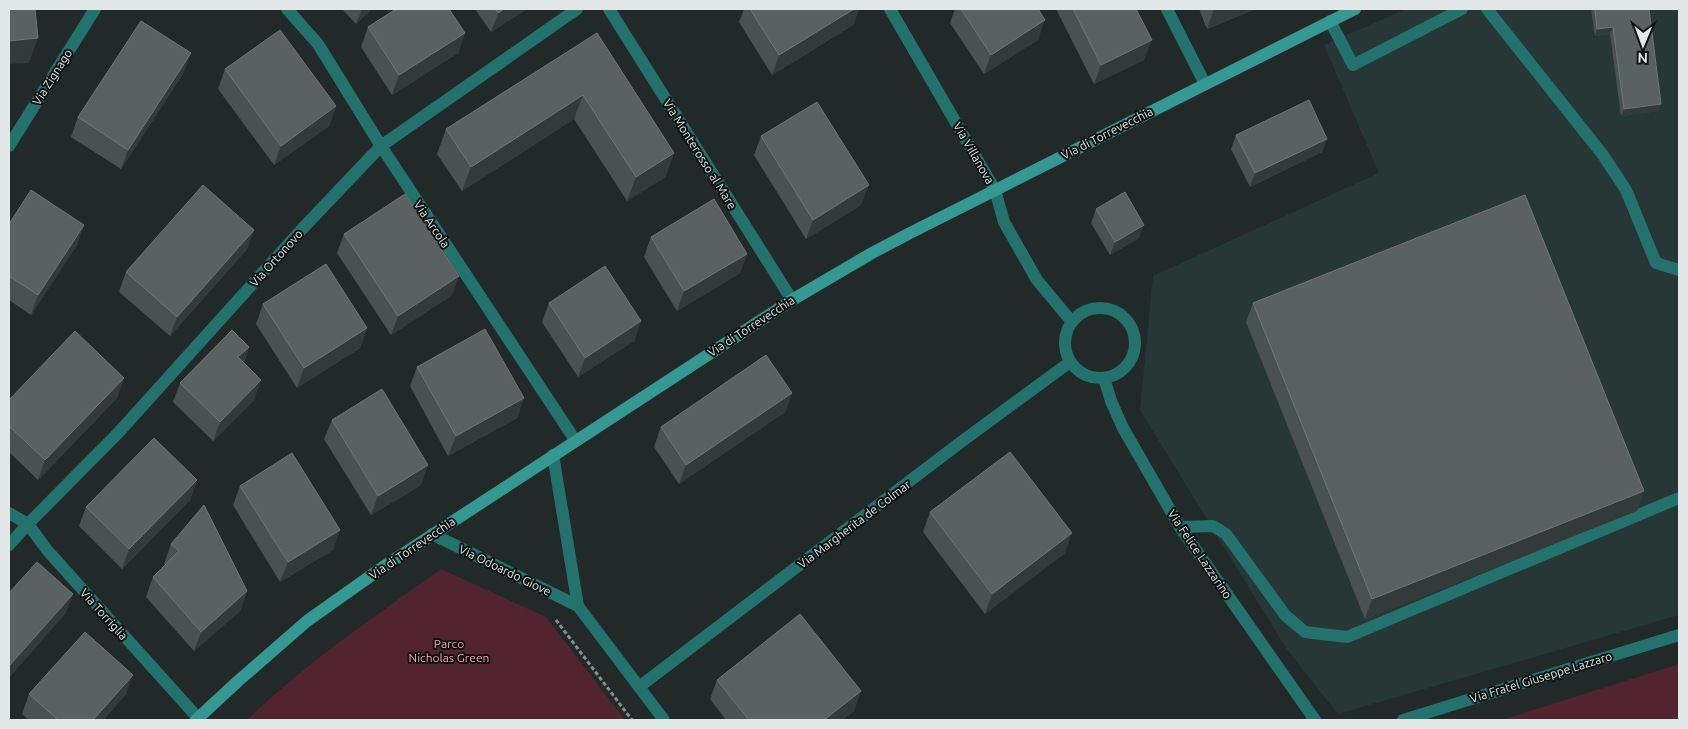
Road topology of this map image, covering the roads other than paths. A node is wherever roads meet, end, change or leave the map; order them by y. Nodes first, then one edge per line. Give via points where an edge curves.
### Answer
1 (95, 9) edge
2 (287, 9) edge
3 (577, 9) edge
4 (609, 9) edge
5 (890, 9) edge
6 (1167, 9) edge
7 (1355, 9) edge
8 (1462, 9) edge
9 (1487, 9) edge
10 (1330, 21) junction
11 (1205, 84) junction
12 (9, 146) edge
13 (380, 146) junction
14 (995, 190) junction
15 (1679, 270) edge
16 (792, 300) junction
17 (1072, 322) junction
18 (1070, 362) junction
19 (1104, 378) junction
20 (576, 440) junction
21 (553, 455) junction
22 (1679, 498) edge
23 (9, 514) edge
24 (28, 524) junction
25 (1180, 527) junction
26 (432, 534) junction
27 (9, 545) edge
28 (578, 606) junction
29 (1679, 635) edge
30 (639, 687) junction
31 (197, 719) edge
32 (664, 720) edge
33 (1315, 720) edge
34 (1403, 720) edge

1 - 12 street, Via Zignago
2 - 13 street, Via Arcola via 318,44
3 - 13 street, Via Ortonovo
4 - 16 street, Via Monterosso al Mare
5 - 14 street, Via Villanova
6 - 11 street
7 - 10 main road, Via di Torrevecchia
8 - 10 street via 1353,65
9 - 15 street via 1603,154 1626,190 1656,263
10 - 11 main road, Via di Torrevecchia
11 - 14 main road, Via di Torrevecchia
13 - 20 street, Via Arcola
13 - 24 street, Via Ortonovo via 120,432
14 - 16 main road, Via di Torrevecchia via 872,253
14 - 17 street, Via Villanova via 1004,222 1037,280
16 - 20 main road, Via di Torrevecchia
17 - 18 street via 1064,342
17 - 19 street via 1086,311 1104,308 1116,312 1132,329 1134,350 1130,360 1123,368
18 - 19 street via 1086,375
18 - 30 street, Via Margherita de Colmar
19 - 25 street, Via Felice Lazzarino via 1123,428
20 - 21 main road, Via di Torrevecchia
21 - 26 main road, Via di Torrevecchia
21 - 28 street, Via Odoardo Giove
22 - 25 street via 1347,637 1305,632 1285,616 1226,534 1213,526
23 - 24 street, Via Torriglia
24 - 27 street, Via Ortonovo
24 - 31 street, Via Torriglia via 47,550
25 - 33 street, Via Felice Lazzarino
26 - 28 street, Via Odoardo Giove
26 - 31 main road, Via di Torrevecchia via 307,621
28 - 30 street, Via Odoardo Giove
29 - 34 street, Via Fratel Giuseppe Lazzaro
30 - 32 street, Via Odoardo Giove

